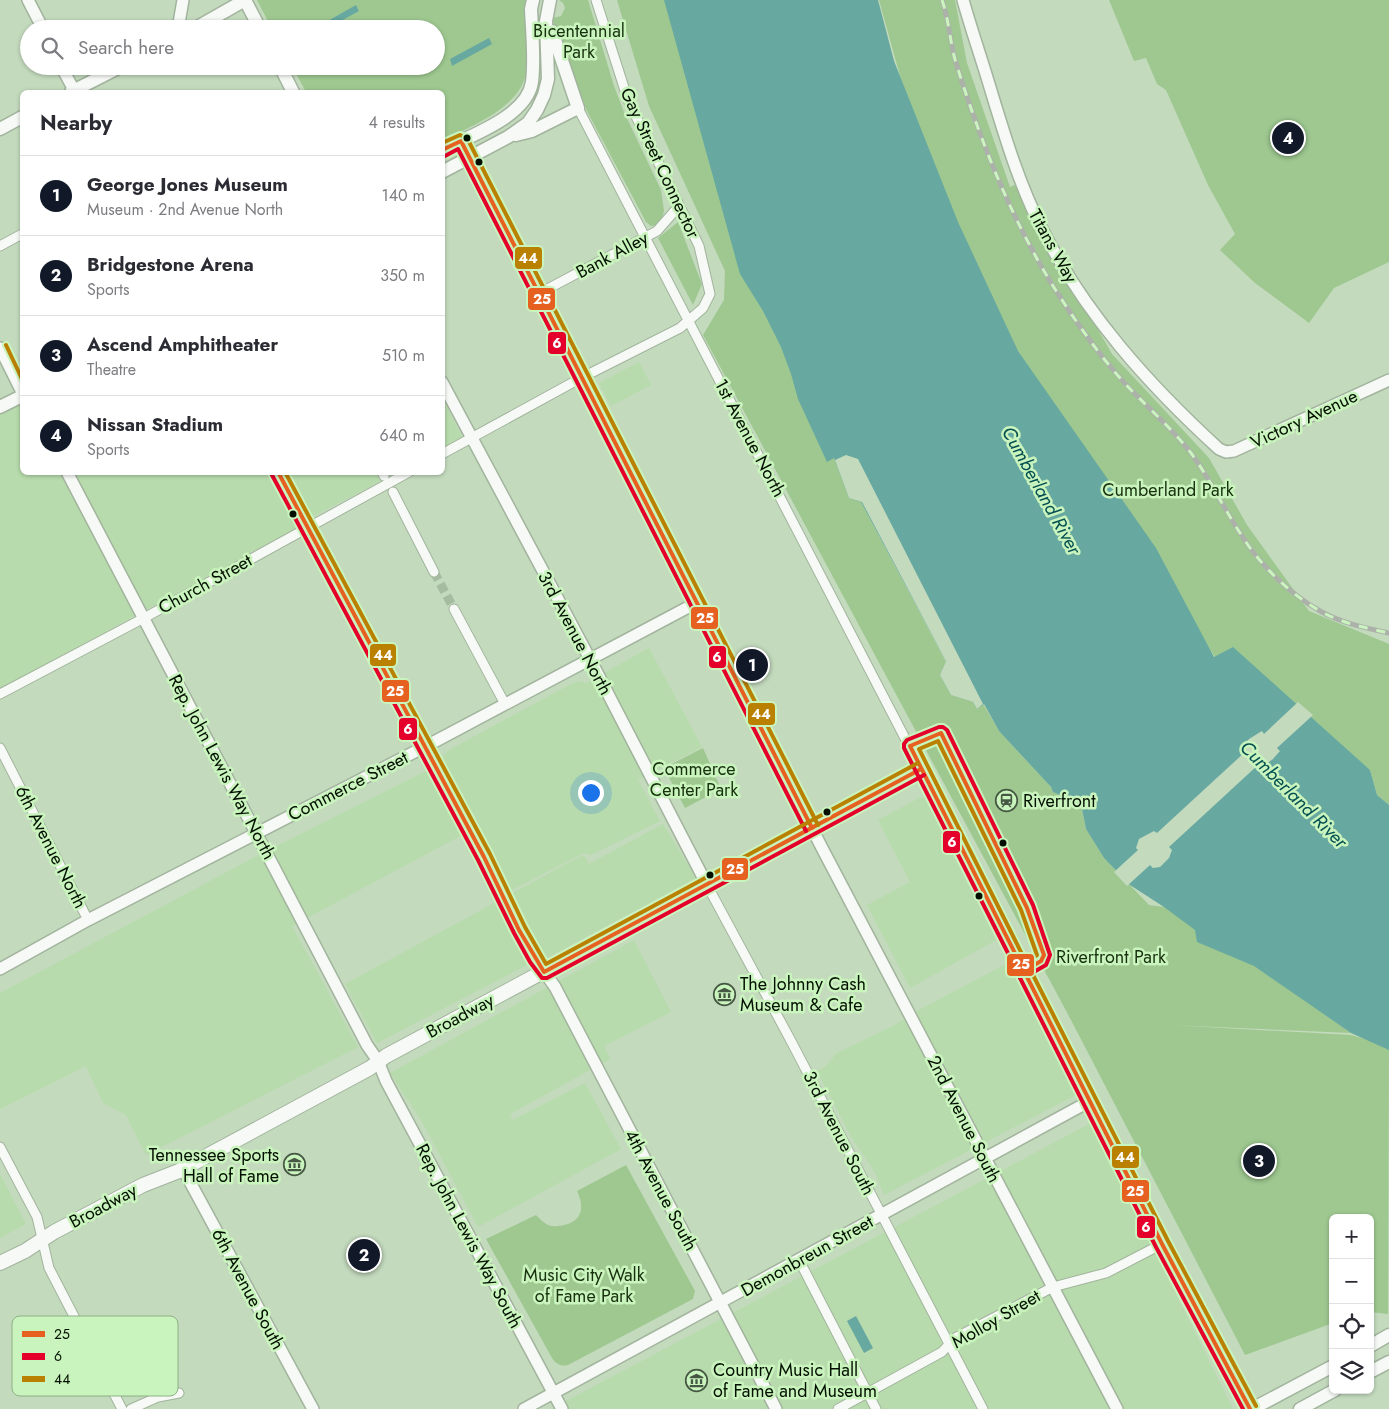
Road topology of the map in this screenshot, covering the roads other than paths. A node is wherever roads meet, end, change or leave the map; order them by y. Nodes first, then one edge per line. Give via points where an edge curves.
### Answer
1 (28, 0) edge
2 (183, 0) edge
3 (245, 0) edge
4 (533, 0) edge
5 (596, 0) edge
6 (963, 0) edge
7 (548, 4) edge
8 (38, 20) edge
9 (180, 20) edge
10 (210, 20) edge
11 (255, 20) edge
12 (65, 75) edge
13 (105, 75) edge
14 (285, 75) edge
15 (72, 90) edge
16 (77, 90) edge
17 (293, 90) edge
18 (578, 108) junction
19 (20, 118) edge
20 (0, 128) edge
21 (508, 137) junction
22 (461, 141) junction
23 (445, 149) edge
24 (469, 157) junction
25 (445, 170) edge
26 (679, 206) junction
27 (20, 235) edge
28 (644, 238) junction
29 (0, 246) edge
30 (538, 294) junction
31 (689, 321) junction
32 (0, 348) edge
33 (581, 378) junction
34 (1389, 380) edge
35 (20, 388) edge
36 (445, 388) edge
37 (20, 397) edge
38 (0, 407) edge
39 (472, 438) junction
40 (1219, 449) joint
41 (445, 452) edge
42 (69, 475) edge
43 (280, 475) edge
44 (404, 475) edge
45 (393, 492) dead end
46 (307, 528) junction
47 (434, 572) tunnel mouth
48 (696, 603) junction
49 (454, 609) tunnel mouth
50 (144, 618) junction
51 (590, 659) junction
52 (0, 694) edge
53 (505, 704) junction
54 (424, 747) junction
55 (0, 748) edge
56 (921, 769) junction
57 (812, 828) junction
58 (257, 833) junction
59 (707, 885) junction
60 (88, 920) junction
61 (0, 969) edge
62 (544, 972) junction
63 (378, 1061) junction
64 (1090, 1101) junction
65 (0, 1147) edge
66 (985, 1159) junction
67 (183, 1169) junction
68 (881, 1215) junction
69 (41, 1240) junction
70 (1162, 1244) junction
71 (799, 1260) junction
72 (0, 1263) edge
73 (1053, 1287) junction
74 (720, 1303) junction
75 (74, 1316) edge
76 (1389, 1335) edge
77 (1374, 1344) edge
78 (948, 1345) junction
79 (1389, 1362) edge
80 (1329, 1368) edge
81 (1374, 1370) edge
82 (554, 1393) junction
83 (868, 1393) junction
84 (1329, 1393) edge
85 (115, 1396) edge
86 (163, 1396) edge
87 (122, 1409) edge
88 (131, 1409) edge
89 (313, 1409) edge
90 (524, 1409) edge
91 (562, 1409) edge
92 (776, 1409) edge
93 (838, 1409) edge
94 (876, 1409) edge
95 (982, 1409) edge
96 (1117, 1409) edge
97 (1251, 1409) edge
98 (1300, 1409) edge

1 - 8 street
2 - 9 street
3 - 10 main road
3 - 11 main road
4 - 22 main road via 532,83 524,101 505,118
5 - 26 street, Gay Street Connector via 628,100
6 - 40 street, Titans Way via 1013,159 1051,246 1081,295 1119,346
7 - 18 main road via 556,47
7 - 21 main road via 548,79 544,95 528,122
12 - 15 street
13 - 16 main road
14 - 17 main road
18 - 21 main road via 532,132
18 - 28 street, 1st Avenue North
19 - 20 main road
21 - 24 main road
22 - 23 main road
22 - 24 street, 2nd Avenue South
24 - 25 main road
24 - 30 street, 2nd Avenue South
26 - 28 street, Bank Alley via 657,231
26 - 31 street, Gay Street Connector via 699,246 710,294 703,308
27 - 29 street
28 - 30 street, Bank Alley
28 - 31 street, 1st Avenue North
30 - 33 street, 2nd Avenue South
31 - 33 street
31 - 56 street, 1st Avenue North
32 - 35 street
33 - 39 street
33 - 48 street, 2nd Avenue South
34 - 40 street, Victory Avenue via 1234,451
36 - 39 street, 3rd Avenue North
37 - 38 main road
39 - 41 street
39 - 51 street, 3rd Avenue North
42 - 50 street, Rep. John Lewis Way North
43 - 46 street, 4th Avenue South
44 - 46 street, Church Street
45 - 47 street
46 - 50 street, Church Street
46 - 54 street, 4th Avenue South
48 - 51 street, Commerce Street
48 - 57 street, 2nd Avenue South
49 - 53 street
50 - 52 street, Church Street
50 - 58 street, Rep. John Lewis Way North
51 - 53 street, Commerce Street
51 - 59 street, 3rd Avenue North
53 - 54 street, Commerce Street
54 - 58 street, Commerce Street
54 - 62 street, 4th Avenue South
55 - 60 street, 6th Avenue North
56 - 57 main road, Broadway
56 - 64 main road
57 - 59 main road, Broadway
57 - 66 street, 2nd Avenue South
58 - 60 street, Commerce Street
58 - 63 street, Rep. John Lewis Way North
59 - 62 main road, Broadway
59 - 68 street, 3rd Avenue South
60 - 61 street, Commerce Street
62 - 63 main road, Broadway
62 - 74 street, 4th Avenue South via 555,987
63 - 67 main road, Broadway
63 - 82 street, Rep. John Lewis Way South
64 - 66 street, Demonbreun Street
64 - 70 main road
65 - 69 street via 37,1217
66 - 68 street, Demonbreun Street
66 - 73 street, 2nd Avenue South
67 - 69 main road, Broadway via 143,1184
67 - 89 street, 6th Avenue South
68 - 71 street, Demonbreun Street
68 - 78 street, 3rd Avenue South
69 - 72 main road, Broadway
69 - 75 street via 49,1268
70 - 73 street, Molloy Street via 1106,1273
70 - 97 main road
71 - 74 street, Demonbreun Street
71 - 83 street
73 - 78 street, Molloy Street via 955,1338
73 - 96 street, 2nd Avenue South
74 - 82 street, Demonbreun Street
74 - 92 street, 4th Avenue South
76 - 77 main road
78 - 83 street, Molloy Street via 942,1352
78 - 95 street, 3rd Avenue South
79 - 81 main road
80 - 97 main road
82 - 90 street, Demonbreun Street
82 - 91 street, Rep. John Lewis Way South
83 - 93 street, Molloy Street
83 - 94 street
84 - 98 main road
85 - 87 street
86 - 88 street

